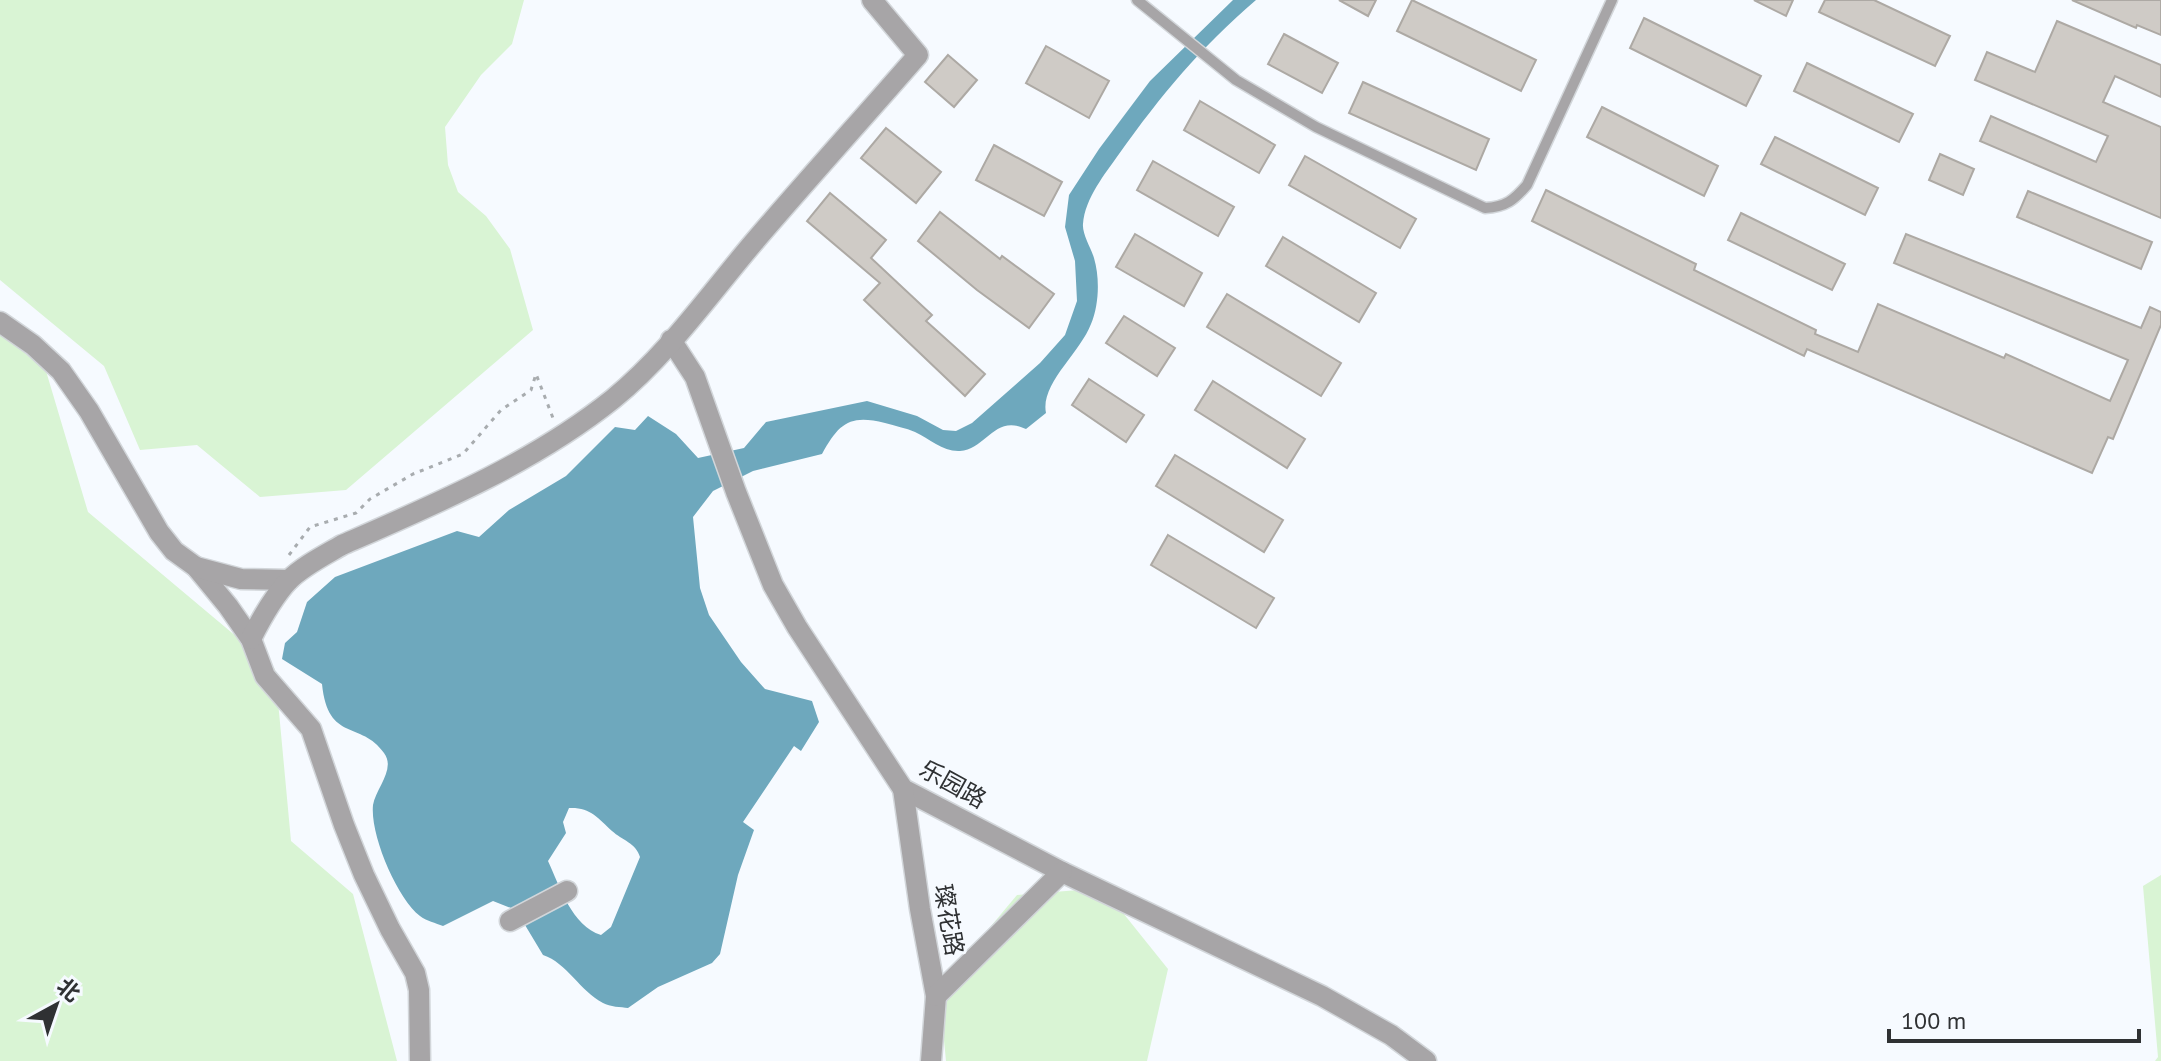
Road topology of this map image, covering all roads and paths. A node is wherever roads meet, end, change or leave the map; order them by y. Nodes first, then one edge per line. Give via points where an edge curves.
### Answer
1 (872, 0) edge
2 (1137, 0) edge
3 (1612, 0) edge
4 (0, 322) edge
5 (671, 340) junction
6 (559, 435) junction
7 (196, 567) junction
8 (289, 580) junction
9 (251, 639) junction
10 (903, 789) junction
11 (1062, 872) junction
12 (567, 891) dead end
13 (510, 921) dead end
14 (936, 996) junction
15 (420, 1061) edge
16 (931, 1061) edge
17 (1426, 1061) edge

1 - 5 street via 918,55
2 - 3 lane via 1236,80 1316,127 1485,208 1503,207 1527,185
4 - 7 street via 61,371 159,532
5 - 6 street via 652,365 611,400
5 - 10 street, 乐园路 via 695,377 773,585
6 - 8 street via 485,480 342,545
6 - 8 path via 536,374 531,390 501,410 463,454 413,474 356,513 310,527 284,560
7 - 8 street via 241,579
7 - 9 street
8 - 9 street
9 - 15 street via 265,676 311,729 364,875 415,973
10 - 11 street, 乐园路
10 - 14 street, 璨花路
11 - 14 street
11 - 17 street, 乐园路 via 1322,996
12 - 13 street
14 - 16 street, 璨花路

